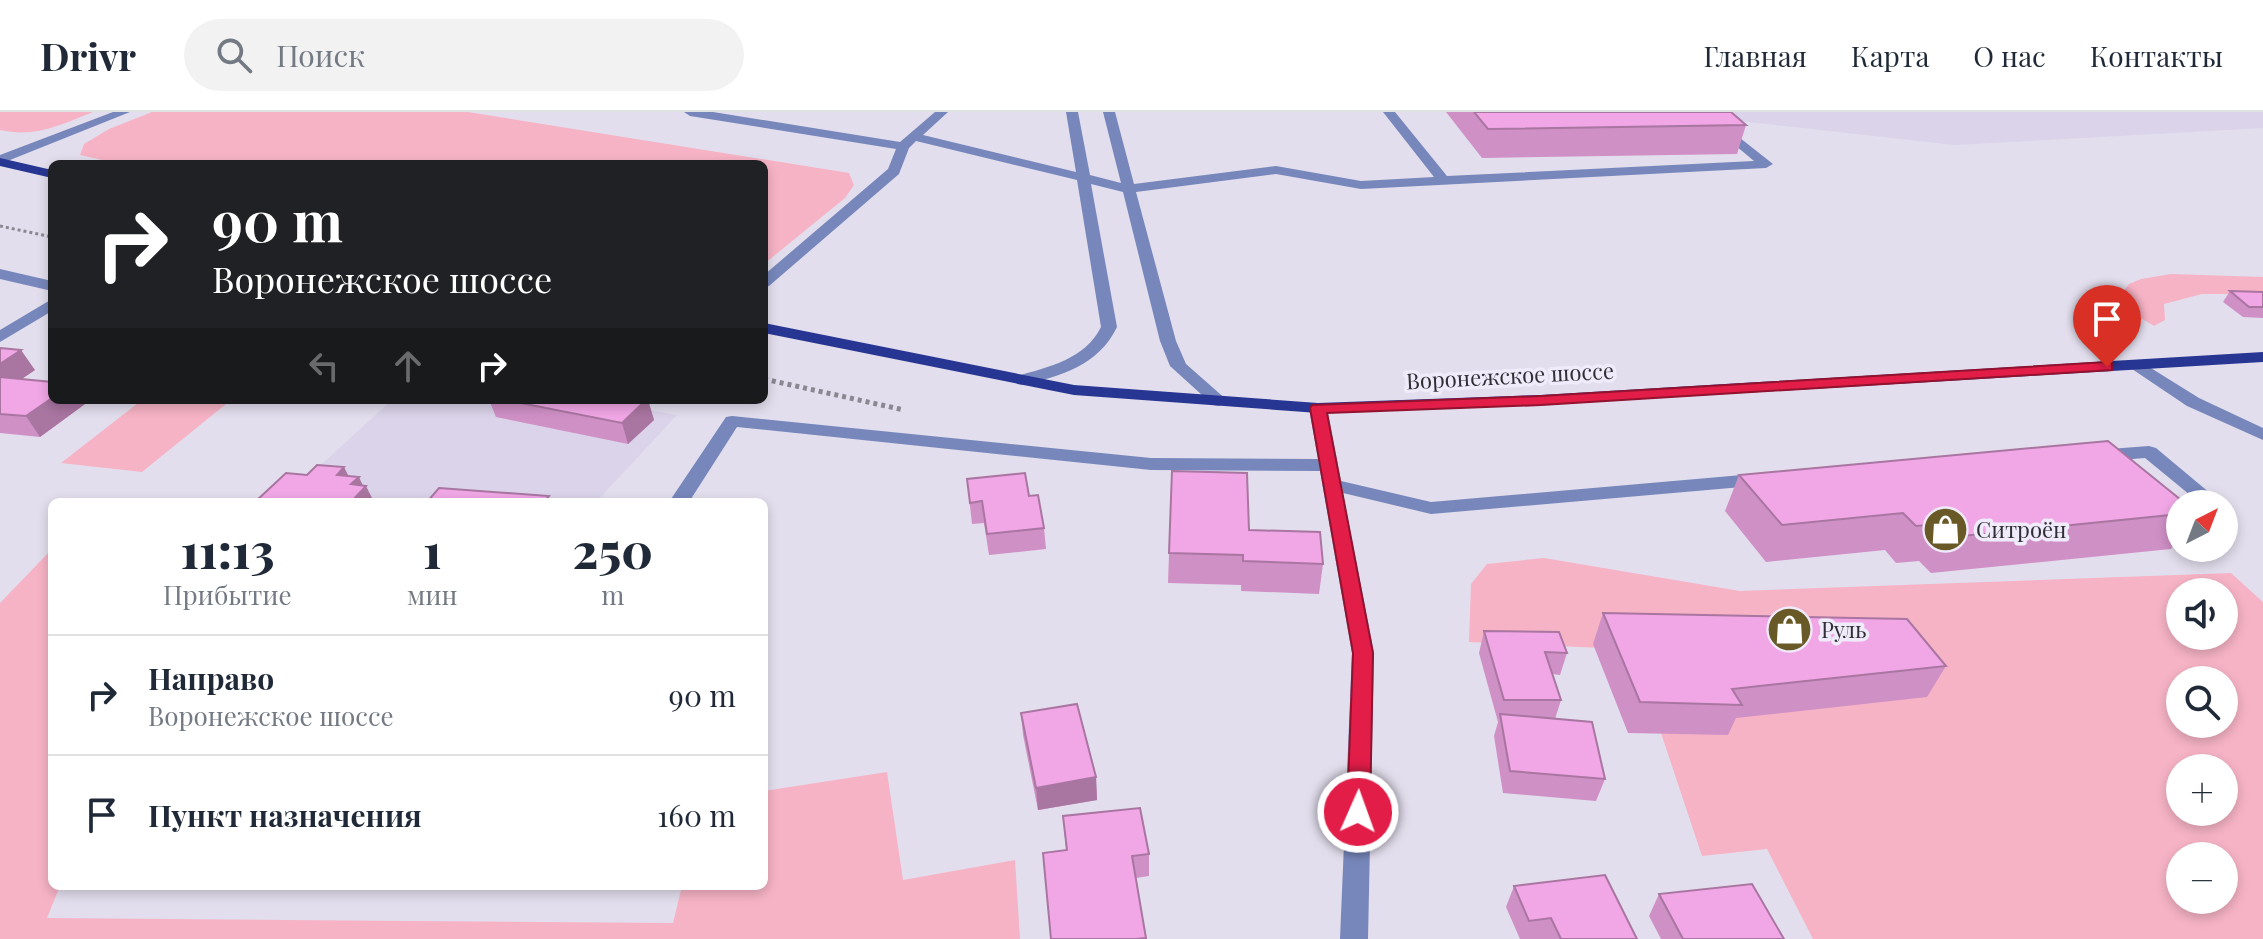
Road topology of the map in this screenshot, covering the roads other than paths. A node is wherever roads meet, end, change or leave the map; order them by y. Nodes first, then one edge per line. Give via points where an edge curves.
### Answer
1 (124, 112) edge
2 (690, 112) edge
3 (942, 112) edge
4 (1072, 112) edge
5 (1109, 112) edge
6 (1389, 112) edge
7 (1706, 124) edge
8 (909, 141) junction
9 (0, 161) edge
10 (48, 173) edge
11 (1083, 177) junction
12 (1444, 181) junction
13 (1129, 189) junction
14 (0, 274) edge
15 (768, 280) edge
16 (48, 285) edge
17 (48, 307) edge
18 (768, 329) edge
19 (0, 337) edge
20 (2263, 357) edge
21 (2138, 365) junction
22 (1023, 380) junction
23 (1219, 401) junction
24 (1318, 408) junction
25 (2263, 435) edge
26 (2071, 457) edge
27 (1330, 475) junction
28 (1791, 477) edge
29 (2196, 490) edge
30 (682, 498) edge
31 (1354, 939) edge

1 - 9 street
2 - 8 street
3 - 8 street
4 - 11 street
5 - 13 street
6 - 12 street
7 - 12 street via 1720,126 1766,164
8 - 11 street
8 - 15 street via 894,171
9 - 10 main road
11 - 13 street
11 - 22 street via 1109,327 1104,341 1088,355
12 - 13 street via 1361,185 1276,170
13 - 23 street via 1178,366
14 - 16 street
17 - 19 street
18 - 22 main road, Воронежское шоссе
20 - 21 main road, Воронежское шоссе
21 - 24 main road, Воронежское шоссе
21 - 25 street via 2193,402
22 - 23 main road, Воронежское шоссе via 1074,390
23 - 24 main road, Воронежское шоссе
24 - 27 street
26 - 29 street via 2149,452
27 - 28 street via 1431,508
27 - 30 street via 1151,464 732,421
27 - 31 street via 1363,653

